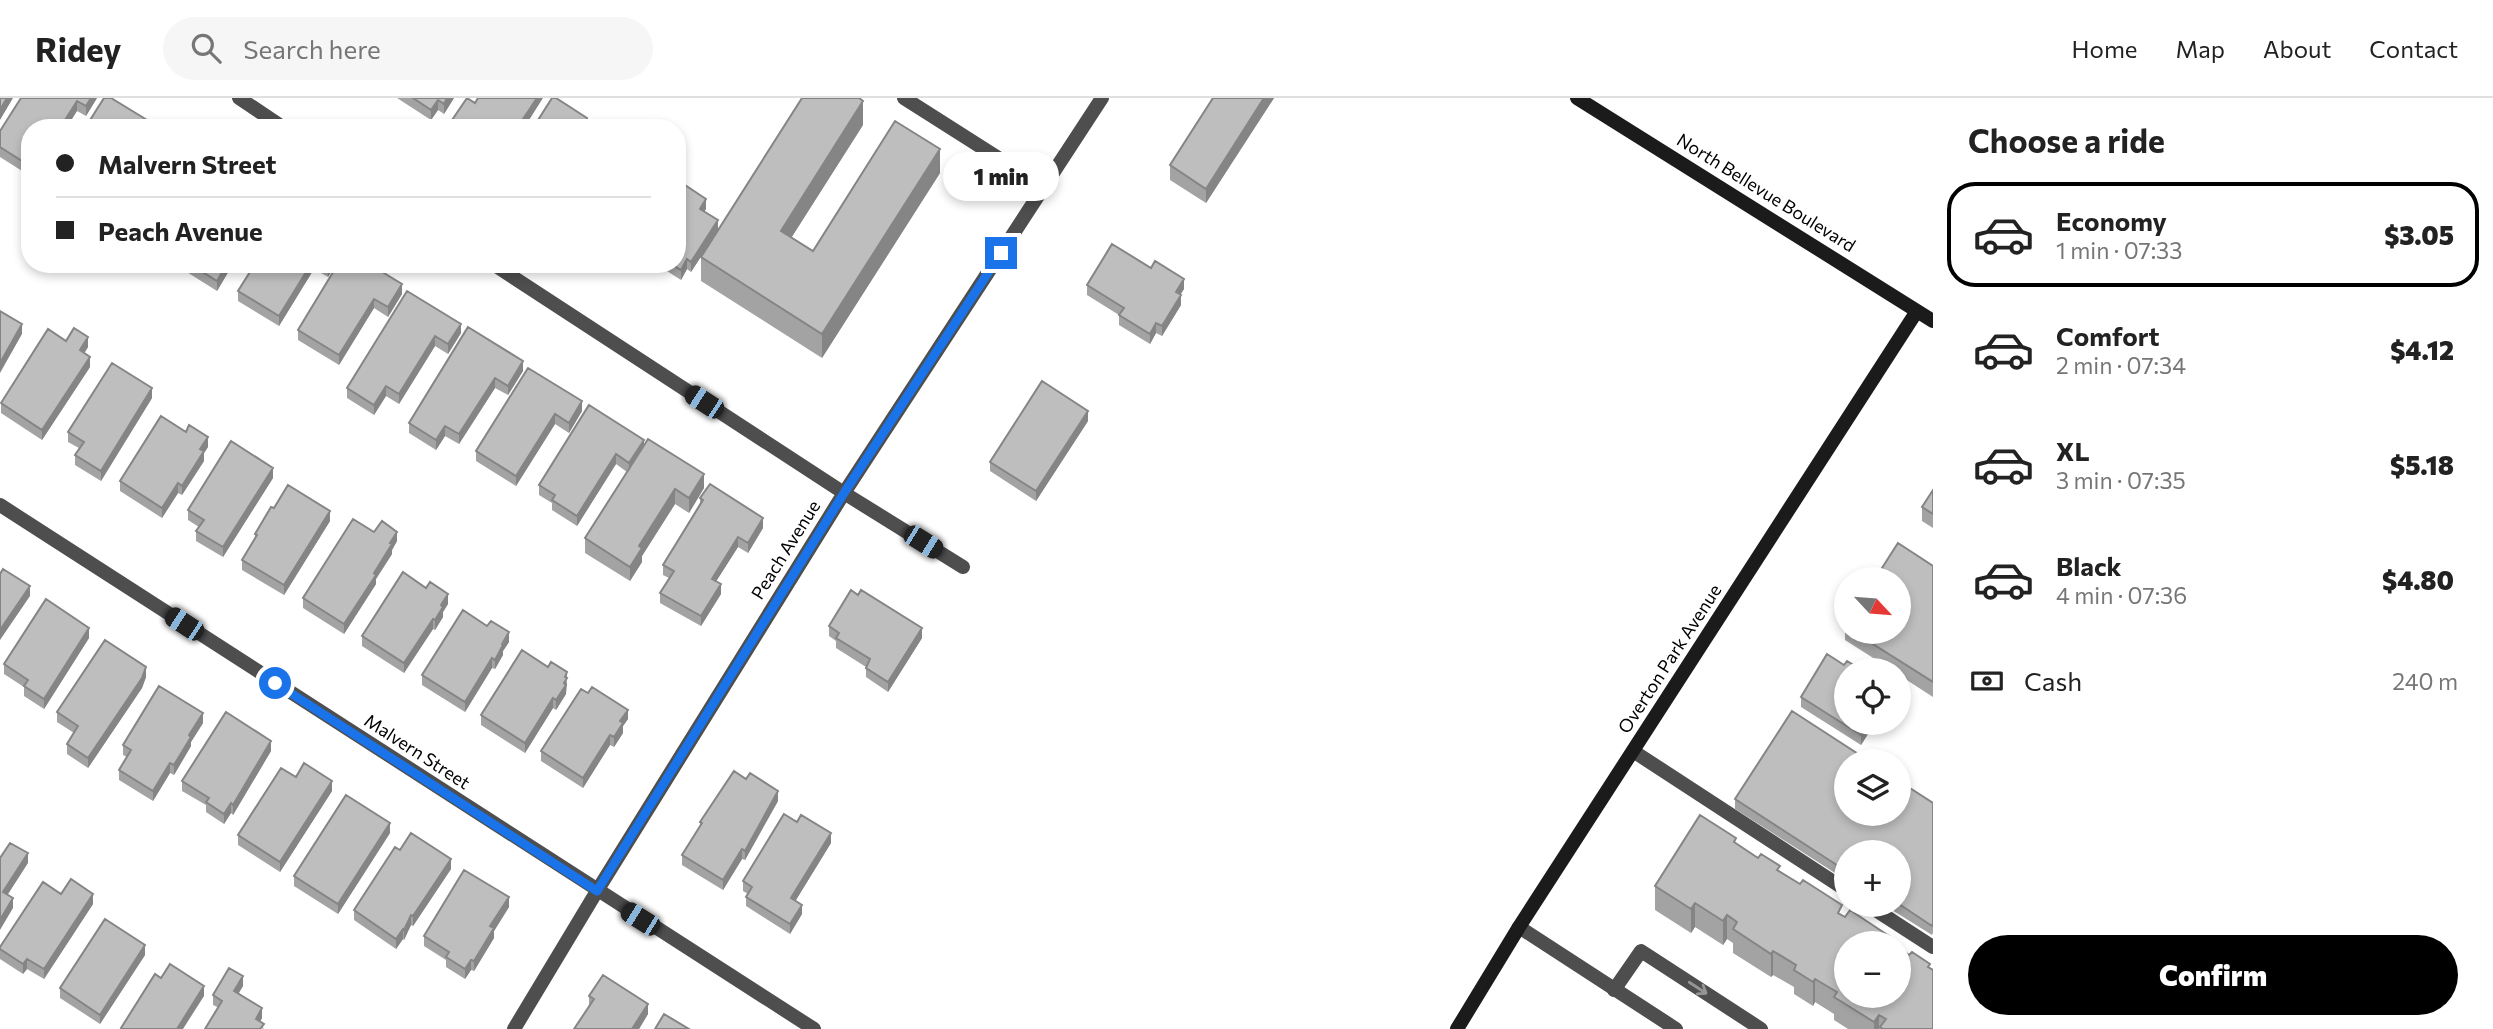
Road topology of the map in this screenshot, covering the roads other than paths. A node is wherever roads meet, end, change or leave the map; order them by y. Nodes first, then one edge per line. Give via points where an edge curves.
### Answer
1 (239, 98) edge
2 (904, 98) edge
3 (1102, 98) edge
4 (1577, 98) edge
5 (270, 119) edge
6 (1044, 187) junction
7 (507, 273) edge
8 (1917, 311) junction
9 (1933, 321) edge
10 (844, 493) junction
11 (0, 505) edge
12 (963, 567) dead end
13 (1633, 751) junction
14 (1834, 883) edge
15 (597, 891) junction
16 (1887, 917) edge
17 (1520, 927) junction
18 (1933, 947) edge
19 (1614, 990) junction
20 (514, 1029) edge
21 (814, 1029) edge
22 (1457, 1029) edge
23 (1676, 1029) edge
24 (1761, 1029) edge

1 - 5 street
2 - 6 street
3 - 6 street, Peach Avenue
4 - 8 street, North Bellevue Boulevard
6 - 10 street, Peach Avenue
7 - 10 street
8 - 9 street, North Bellevue Boulevard
8 - 13 street, Overton Park Avenue
10 - 12 street
10 - 15 street, Peach Avenue
11 - 15 street, Malvern Street
13 - 14 street
13 - 17 street, Overton Park Avenue
15 - 20 street, Peach Avenue
15 - 21 street, Malvern Street
16 - 18 street
17 - 19 street
17 - 22 street, Overton Park Avenue
19 - 23 street
19 -> 24 street via 1641,951

